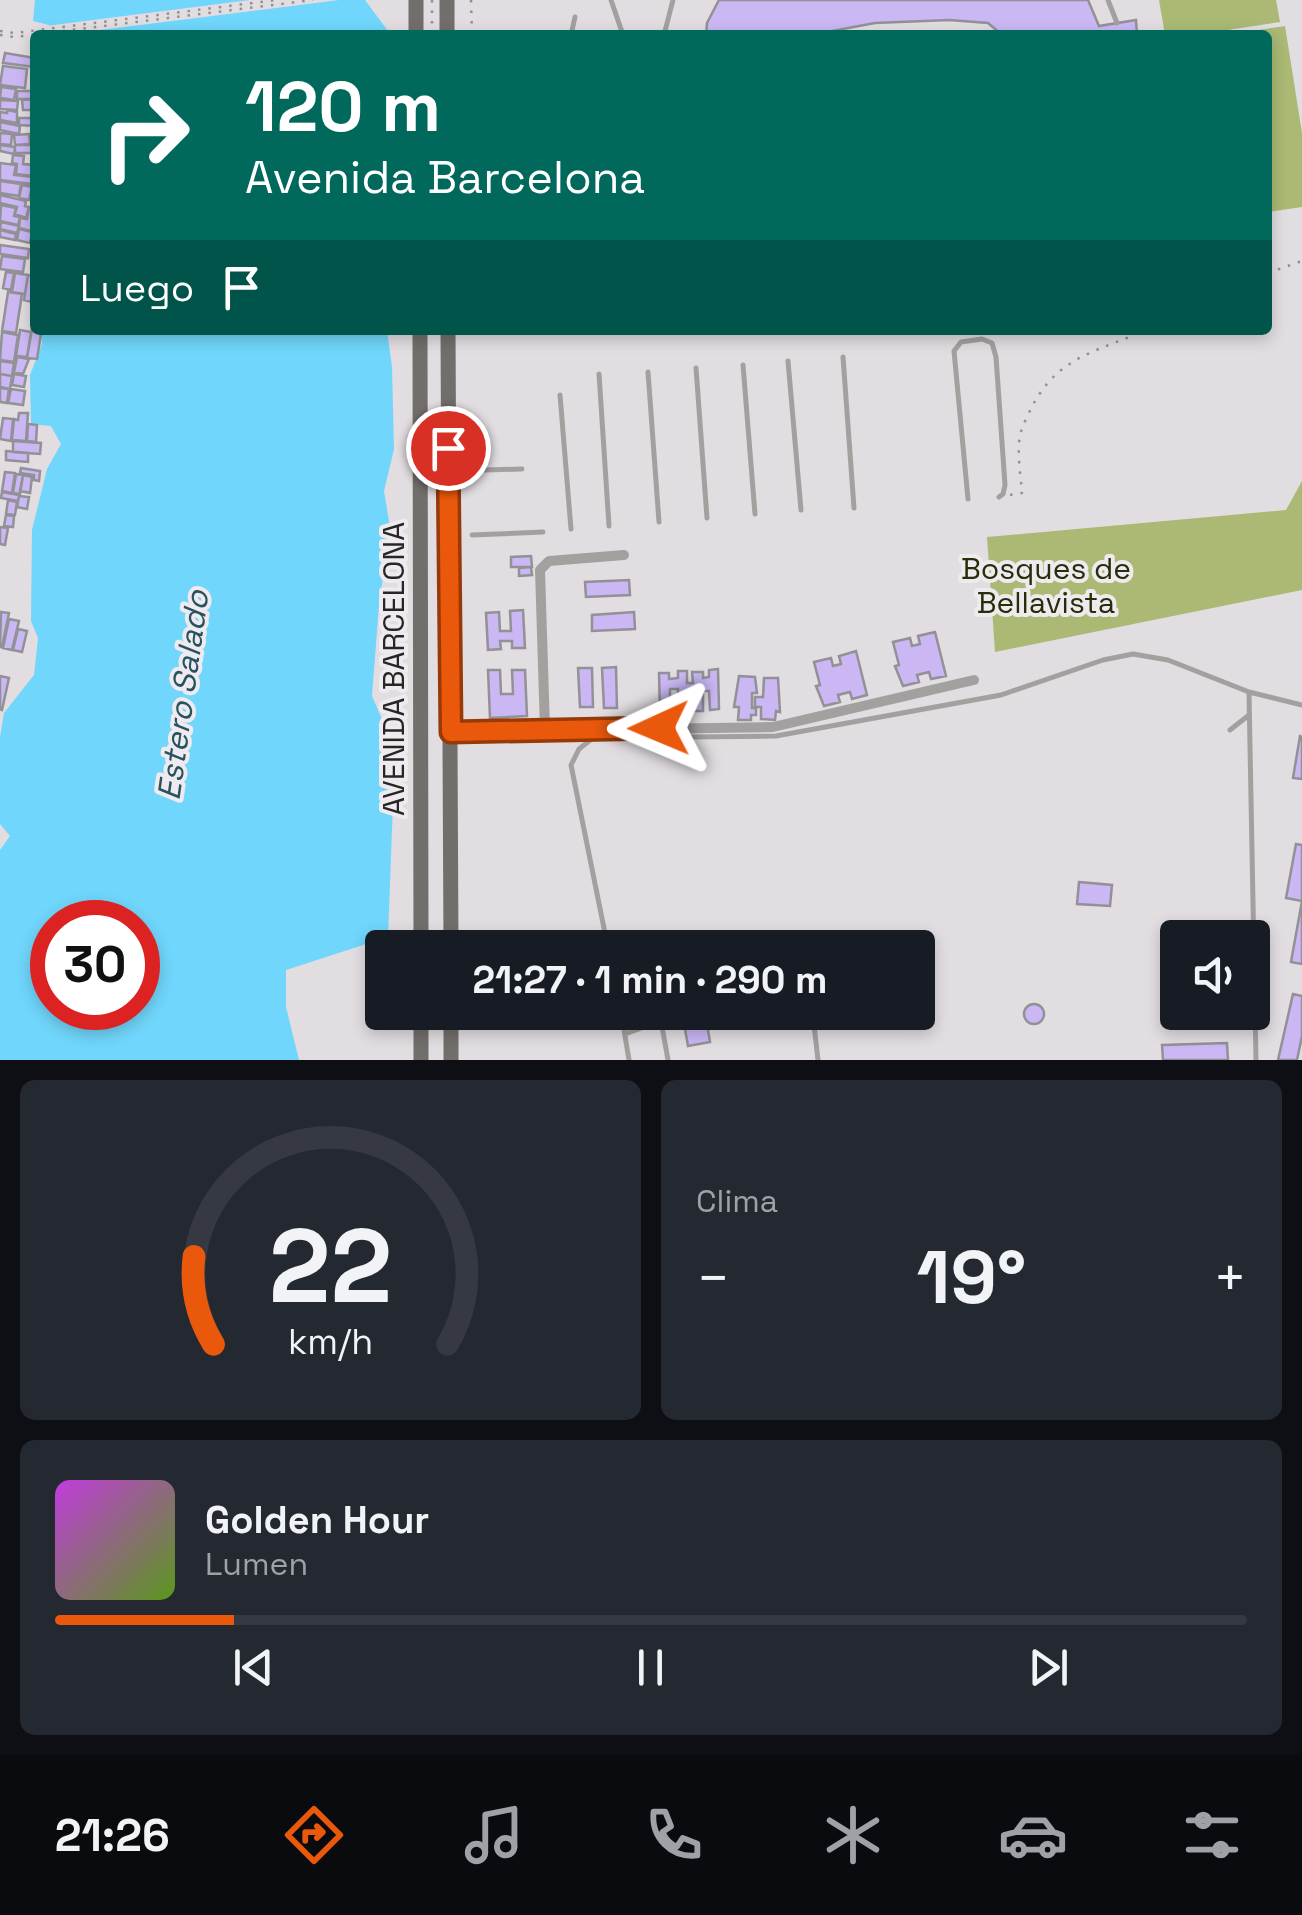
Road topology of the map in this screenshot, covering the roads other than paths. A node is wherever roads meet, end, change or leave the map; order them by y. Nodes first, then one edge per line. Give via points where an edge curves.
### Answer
1 (416, 0) edge
2 (447, 0) edge
3 (611, 0) edge
4 (673, 0) edge
5 (1108, 0) edge
6 (575, 17) dead end
7 (1118, 23) dead end
8 (416, 30) edge
9 (447, 30) edge
10 (572, 30) edge
11 (621, 30) edge
12 (665, 30) edge
13 (420, 335) edge
14 (448, 335) edge
15 (843, 357) dead end
16 (788, 361) dead end
17 (743, 365) dead end
18 (696, 368) dead end
19 (648, 372) dead end
20 (599, 374) dead end
21 (560, 396) dead end
22 (522, 469) dead end
23 (448, 471) junction
24 (999, 496) road end
25 (968, 499) dead end
26 (854, 508) dead end
27 (801, 510) dead end
28 (755, 514) dead end
29 (707, 518) dead end
30 (659, 522) dead end
31 (609, 526) dead end
32 (570, 530) dead end
33 (543, 532) dead end
34 (472, 534) dead end
35 (624, 555) dead end
36 (422, 588) junction
37 (450, 590) junction
38 (422, 622) junction
39 (451, 625) junction
40 (974, 680) dead end
41 (1249, 692) junction
42 (1302, 706) edge
43 (1249, 715) junction
44 (545, 730) junction
45 (1230, 730) dead end
46 (451, 732) junction
47 (421, 930) edge
48 (451, 930) edge
49 (604, 930) edge
50 (421, 1030) edge
51 (450, 1030) edge
52 (624, 1030) edge
53 (815, 1030) edge
54 (625, 1034) junction
55 (421, 1060) edge
56 (450, 1060) edge
57 (629, 1060) edge
58 (668, 1060) edge
59 (818, 1060) edge
60 (1256, 1060) edge

1 - 8 main road
2 - 9 main road
3 - 11 lane
4 - 12 lane
5 - 7 lane
6 - 10 lane
13 - 36 main road, AVENIDA BARCELONA
14 - 23 main road, AVENIDA BARCELONA
15 - 26 lane
16 - 27 lane
17 - 28 lane
18 - 29 lane
19 - 30 lane
20 - 31 lane
21 - 32 lane
22 - 23 lane
23 - 37 main road, AVENIDA BARCELONA
24 - 25 lane via 1005,485 996,358 992,343 982,338 961,342 954,351
33 - 34 lane
35 - 44 street via 549,560 540,570
36 - 37 main road via 433,599
36 - 38 main road, AVENIDA BARCELONA
37 - 39 main road, AVENIDA BARCELONA
38 - 39 main road via 439,615
38 - 47 main road, AVENIDA BARCELONA
39 - 46 main road, AVENIDA BARCELONA
40 - 44 street via 773,727
41 - 42 lane
41 - 43 lane
41 - 49 lane via 1168,660 1132,654 1001,694 776,736 594,738 571,765
43 - 45 lane
43 - 60 lane
44 - 46 street
46 - 48 main road, AVENIDA BARCELONA
50 - 55 main road
51 - 56 main road
52 - 54 lane
53 - 59 lane
54 - 57 lane
54 - 58 lane via 660,1022

